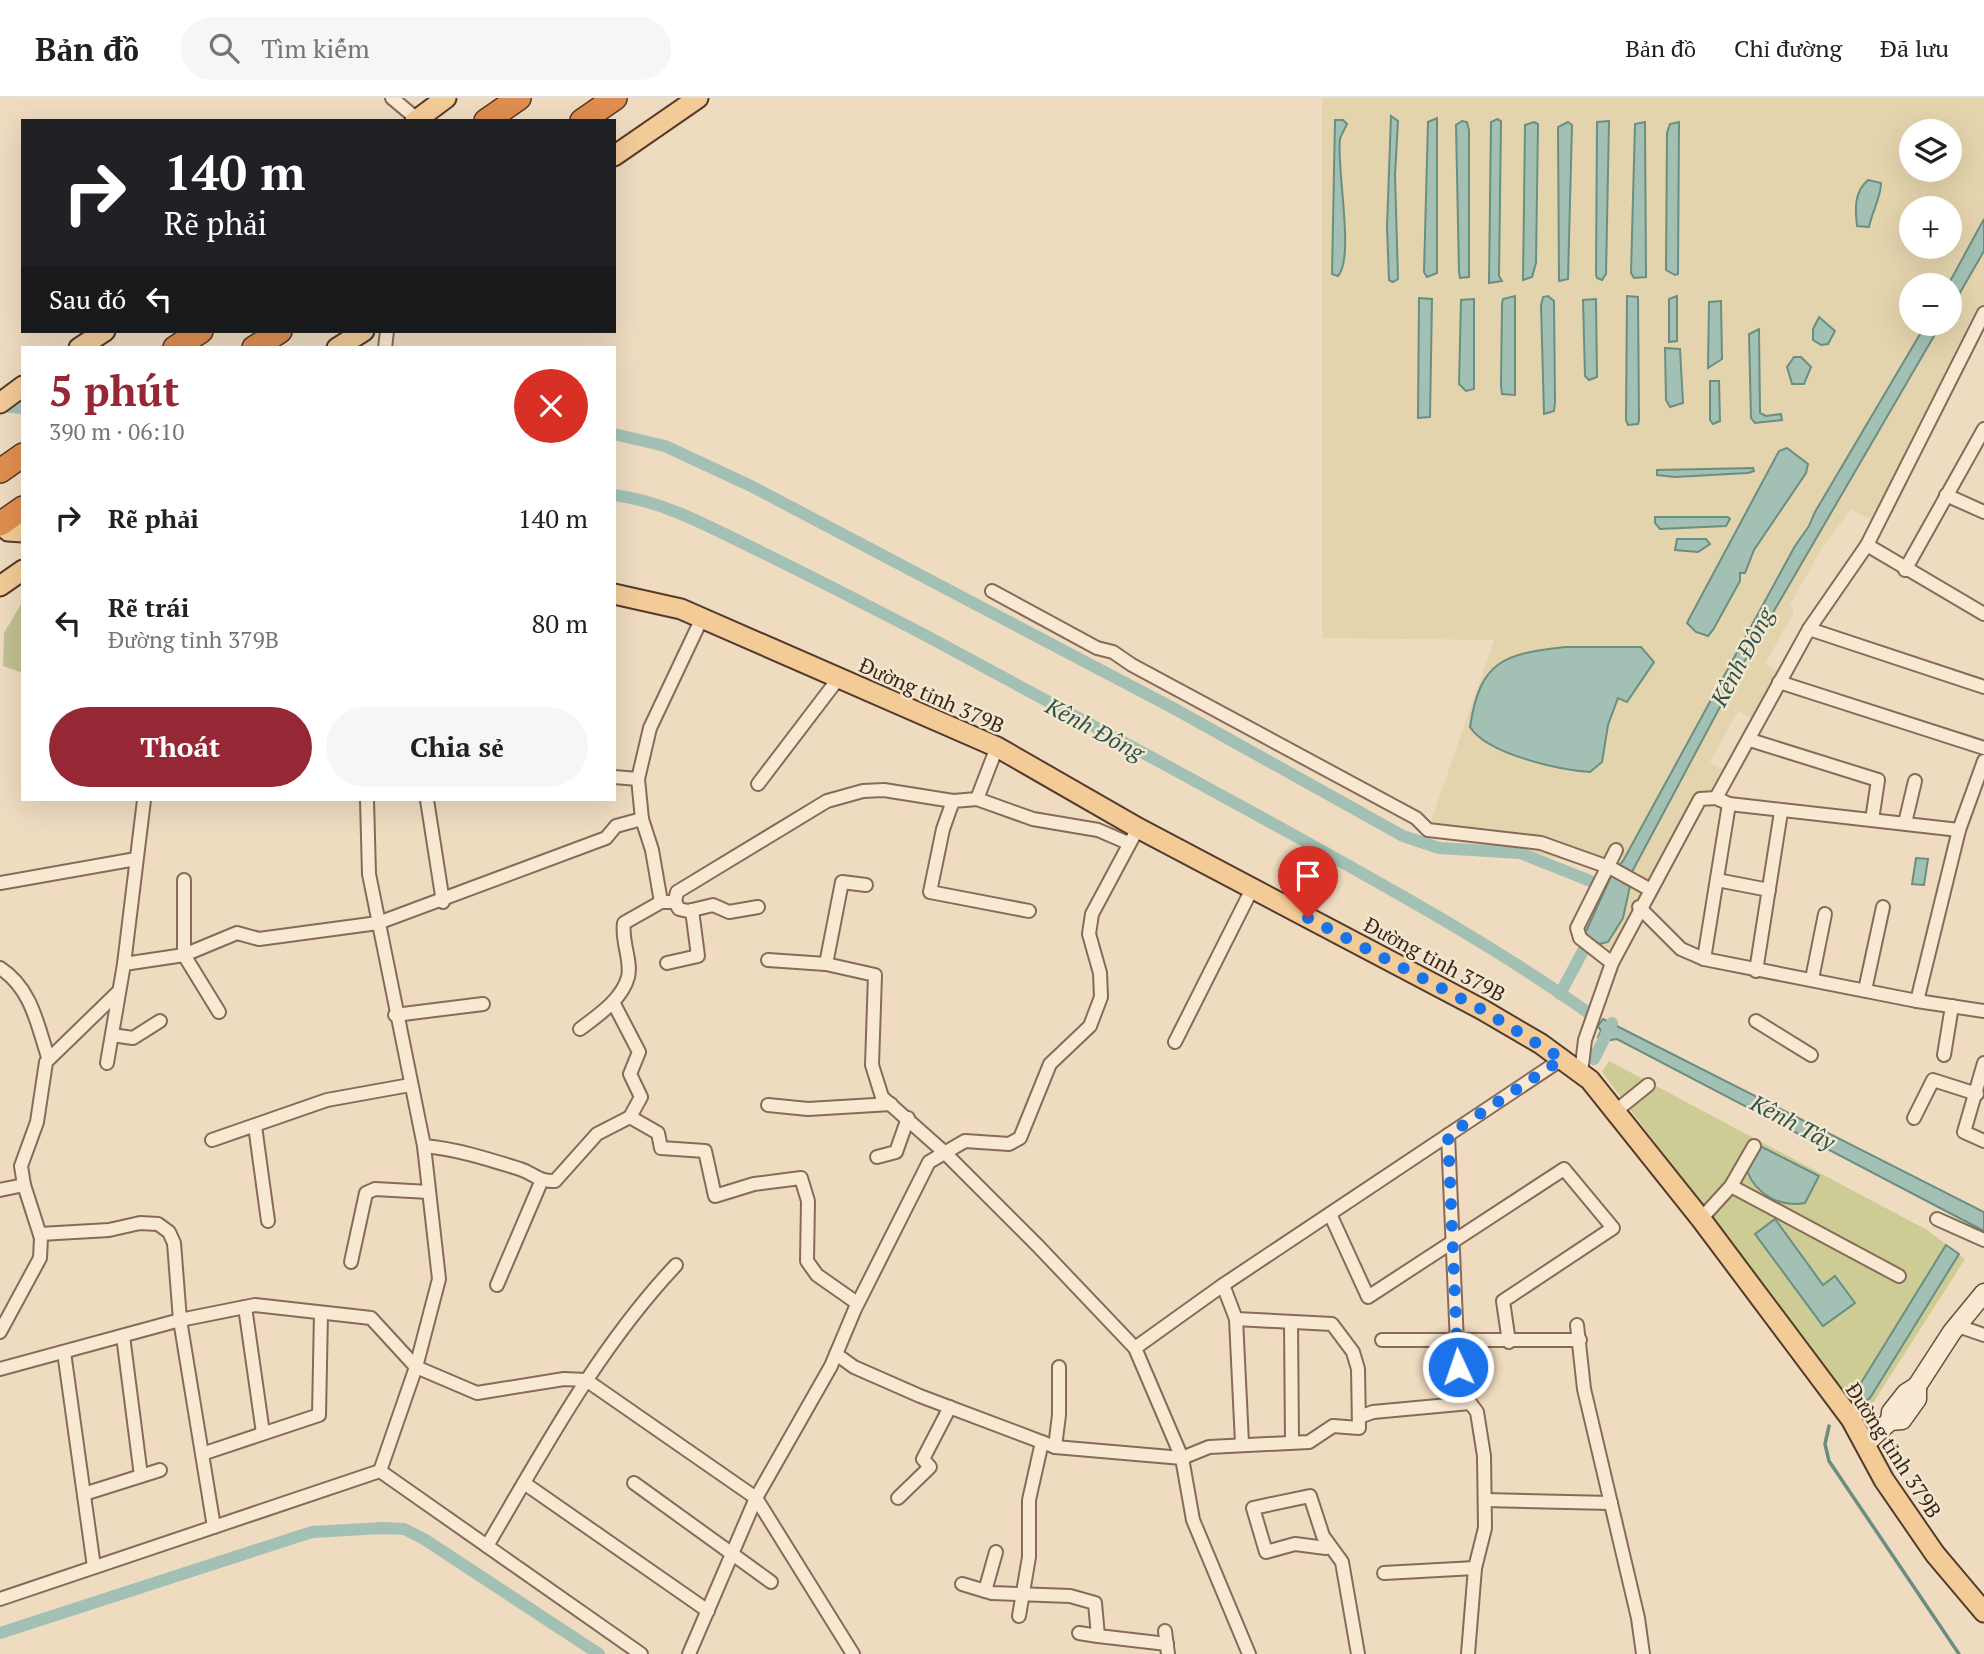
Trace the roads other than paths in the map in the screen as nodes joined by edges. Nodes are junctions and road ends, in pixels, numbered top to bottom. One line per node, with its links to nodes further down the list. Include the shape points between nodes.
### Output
1 (392, 98): 7 (street)
2 (446, 98): 8 (main road)
3 (519, 98): 9 (highway)
4 (537, 98): 10 (highway)
5 (615, 98): 11 (highway)
6 (698, 98): 12 (main road)
7 (415, 119)
8 (417, 119)
9 (489, 119)
10 (508, 119)
11 (585, 119)
12 (616, 155)
13 (1984, 313): 29 (street)
14 (102, 333): 18 (main road)
15 (198, 333): 19 (highway)
16 (277, 333): 20 (highway)
17 (361, 333): 21 (main road)
18 (82, 346)
19 (178, 346)
20 (257, 346)
21 (340, 346)
22 (1982, 437): 25 (street)
23 (21, 456): 24 (highway)
24 (0, 471)
25 (1946, 495): 27 (street); 30 (street)
26 (21, 511): 28 (highway)
27 (1984, 512)
28 (10, 529)
29 (1867, 545): 30 (street); 37 (street)
30 (1905, 570): 35 (street)
31 (21, 571): 32 (main road)
32 (0, 586)
33 (992, 591): 64 (street, via 1097,648 1113,652 1416,818 1429,830 1541,843)
34 (616, 594): 36 (main road, Đường tỉnh 379B)
35 (1984, 614)
36 (702, 618): 38 (main road, Đường tỉnh 379B); 46 (street, via 650,729)
37 (1809, 629): 39 (street); 40 (street)
38 (838, 679): 42 (main road, Đường tỉnh 379B); 48 (street)
39 (1779, 682): 41 (street); 43 (street)
40 (1984, 687)
41 (1750, 740): 49 (street); 58 (street, via 1878,780)
42 (997, 747): 50 (street); 61 (main road, Đường tỉnh 379B)
43 (1984, 748)
44 (1984, 761): 60 (street)
45 (616, 777): 46 (street)
46 (638, 779): 57 (street)
47 (1915, 781): 59 (street)
48 (758, 784)
49 (1716, 798): 55 (street); 70 (street, via 1700,799)
50 (977, 799): 54 (street); 61 (street, via 1033,819)
51 (144, 801): 63 (street)
52 (367, 801): 80 (street, via 369,874)
53 (427, 801): 72 (street)
54 (953, 801): 73 (street, via 872,790 827,801 677,892); 78 (street, via 930,892)
55 (1729, 804): 56 (street); 66 (street)
56 (1781, 812): 58 (street); 71 (street)
57 (642, 820): 72 (street, via 616,826 606,838); 73 (street)
58 (1872, 820): 59 (street)
59 (1905, 823): 60 (street)
60 (1959, 830): 93 (street)
61 (1133, 835): 69 (main road, Đường tỉnh 379B); 127 (street, via 1092,914 1089,934 1100,973 1101,998 1090,1026 1050,1065 1020,1138 1009,1144 965,1141)
62 (1616, 850): 64 (street)
63 (135, 859): 67 (street); 86 (street)
64 (1609, 867): 70 (street); 85 (street, via 1577,928 1580,938)
65 (184, 880): 81 (street)
66 (1717, 880): 71 (street); 82 (street)
67 (0, 883)
68 (866, 885): 87 (street, via 842,882)
69 (1254, 887): 104 (street); 108 (main road, Đường tỉnh 379B, via 1483,1010)
70 (1649, 888): 75 (street)
71 (1769, 890): 89 (street)
72 (443, 902): 80 (street)
73 (668, 902): 77 (street); 94 (street, via 624,923 628,977)
74 (758, 907): 77 (street, via 729,912 713,905)
75 (1639, 907): 82 (street, via 1681,949); 85 (street)
76 (1883, 907): 91 (street)
77 (692, 910): 84 (street, via 698,956)
78 (1029, 911)
79 (1825, 914): 90 (street)
80 (378, 923): 81 (street, via 259,939 237,933); 99 (street)
81 (184, 956): 86 (street); 98 (street)
82 (1704, 959): 89 (street)
83 (768, 960): 87 (street)
84 (667, 962)
85 (1612, 963): 111 (street, via 1585,1040)
86 (124, 964): 92 (street)
87 (826, 964): 115 (street, via 875,975 872,1065 882,1097)
88 (0, 968): 107 (street, via 25,992)
89 (1756, 971): 90 (street)
90 (1812, 979): 91 (street)
91 (1865, 990): 93 (street)
92 (117, 993): 103 (street); 107 (street)
93 (1917, 1001): 96 (street)
94 (613, 1002): 102 (street); 118 (street, via 639,1052 630,1074 640,1097)
95 (483, 1004): 99 (street)
96 (1952, 1006): 97 (street); 106 (street)
97 (1984, 1011)
98 (219, 1012)
99 (395, 1015): 112 (street)
100 (160, 1021): 103 (street, via 133,1038)
101 (1756, 1021): 105 (street)
102 (580, 1030)
103 (112, 1035): 109 (street)
104 (1175, 1042)
105 (1811, 1055)
106 (1944, 1055)
107 (48, 1057): 130 (street, via 37,1122 22,1159)
108 (1562, 1059): 111 (main road, Đường tỉnh 379B); 122 (street)
109 (107, 1063)
110 (1984, 1063): 114 (street)
111 (1581, 1073): 117 (main road, Đường tỉnh 379B)
112 (410, 1084): 121 (street, via 327,1100); 125 (street)
113 (1647, 1085): 117 (street)
114 (1977, 1094): 120 (street, via 1933,1080); 124 (street, via 1964,1132)
115 (891, 1104): 116 (street, via 808,1109); 119 (street)
116 (768, 1105)
117 (1616, 1110): 135 (main road, Đường tỉnh 379B)
118 (630, 1116): 129 (street, via 597,1134 555,1181); 147 (street, via 658,1133 661,1147 705,1151 715,1196 754,1184 801,1178 808,1201 807,1261 817,1275)
119 (908, 1118): 127 (street); 128 (street, via 896,1152)
120 (1914, 1118)
121 (255, 1126): 123 (street); 137 (street)
122 (1448, 1135): 134 (street); 140 (street)
123 (212, 1140)
124 (1984, 1141)
125 (424, 1146): 129 (street, via 453,1149 524,1171); 133 (street)
126 (1754, 1146): 131 (street)
127 (944, 1152): 147 (street, via 929,1161); 162 (street)
128 (877, 1157)
129 (541, 1182): 144 (street)
130 (24, 1185): 132 (street); 138 (street)
131 (1731, 1186): 135 (street); 143 (street)
132 (0, 1190)
133 (429, 1192): 141 (street, via 375,1189 366,1193); 165 (street, via 439,1279)
134 (1331, 1214): 140 (street, via 1368,1297); 145 (street)
135 (1701, 1219): 176 (main road, Đường tỉnh 379B)
136 (1937, 1219): 139 (street)
137 (268, 1221)
138 (40, 1234): 151 (street, via 158,1224 174,1243); 155 (street, via 40,1258)
139 (1984, 1240)
140 (1452, 1241): 160 (street); 161 (street, via 1564,1169 1613,1228 1503,1301)
141 (351, 1262)
142 (676, 1265): 168 (street, via 645,1297)
143 (1899, 1276)
144 (497, 1284)
145 (1223, 1285): 150 (street); 162 (street)
146 (1984, 1293): 154 (main road)
147 (857, 1303): 164 (street)
148 (245, 1307): 149 (street); 151 (street); 172 (street)
149 (321, 1313): 165 (street, via 371,1318); 172 (street, via 319,1415)
150 (1236, 1319): 152 (street); 175 (street)
151 (180, 1321): 157 (street); 178 (street)
152 (1291, 1322): 171 (street, via 1332,1324 1353,1352); 174 (street)
153 (1577, 1325): 159 (street)
154 (1958, 1326): 156 (street); 176 (main road, via 1917,1385 1917,1399 1902,1420 1890,1421)
155 (0, 1332)
156 (1984, 1335)
157 (123, 1336): 163 (street); 182 (street)
158 (1382, 1340): 160 (street)
159 (1580, 1340): 161 (street); 189 (street, via 1584,1389)
160 (1456, 1342): 161 (street); 169 (street, via 1461,1391)
161 (1509, 1342)
162 (1135, 1348): 179 (street)
163 (64, 1352): 167 (street); 185 (street)
164 (836, 1354): 170 (street, via 854,1367); 186 (street)
165 (416, 1367): 168 (street, via 477,1393); 181 (street)
166 (1059, 1367): 177 (street)
167 (0, 1369)
168 (586, 1380): 183 (street); 186 (street)
169 (1470, 1403): 171 (street); 188 (street, via 1477,1412 1484,1456)
170 (950, 1407): 173 (street); 187 (street, via 923,1459 930,1467)
171 (1359, 1417): 174 (street, via 1359,1428 1333,1426 1309,1442)
172 (263, 1433): 178 (street)
173 (1042, 1442): 177 (street); 201 (street, via 1029,1500 1029,1557)
174 (1292, 1442): 175 (street)
175 (1242, 1443): 179 (street, via 1209,1447)
176 (1866, 1443): 204 (main road, Đường tỉnh 379B, via 1884,1480 1928,1544)
177 (1055, 1447): 179 (street)
178 (202, 1454): 190 (street)
179 (1182, 1458): 213 (street, via 1193,1520)
180 (160, 1470): 182 (street)
181 (380, 1471): 190 (street); 191 (street)
182 (141, 1476): 185 (street)
183 (524, 1483): 191 (street); 203 (street)
184 (634, 1483): 194 (street)
185 (84, 1494): 195 (street)
186 (756, 1498): 194 (street); 212 (street)
187 (898, 1498)
188 (1485, 1500): 189 (street); 196 (street, via 1485,1528)
189 (1611, 1503): 216 (street, via 1639,1618)
190 (214, 1527): 195 (street)
191 (486, 1546): 210 (street)
192 (1326, 1548): 214 (street, via 1296,1544 1266,1552 1253,1508 1310,1496 1324,1536 1342,1562)
193 (996, 1552): 200 (street)
194 (732, 1554): 198 (street); 203 (street)
195 (94, 1567): 202 (street)
196 (1475, 1568): 197 (street); 215 (street)
197 (1384, 1573)
198 (771, 1582)
199 (962, 1584): 200 (street)
200 (985, 1591): 201 (street)
201 (1023, 1596): 205 (street); 208 (street, via 1070,1596 1095,1603)
202 (0, 1599)
203 (708, 1611): 211 (street)
204 (1984, 1612)
205 (1019, 1616)
206 (1166, 1631): 209 (street)
207 (1079, 1633): 208 (street)
208 (1098, 1636): 209 (street)
209 (1167, 1649)
210 (641, 1654)
211 (689, 1654)
212 (853, 1654)
213 (1249, 1654)
214 (1358, 1654)
215 (1468, 1654)
216 (1643, 1654)

